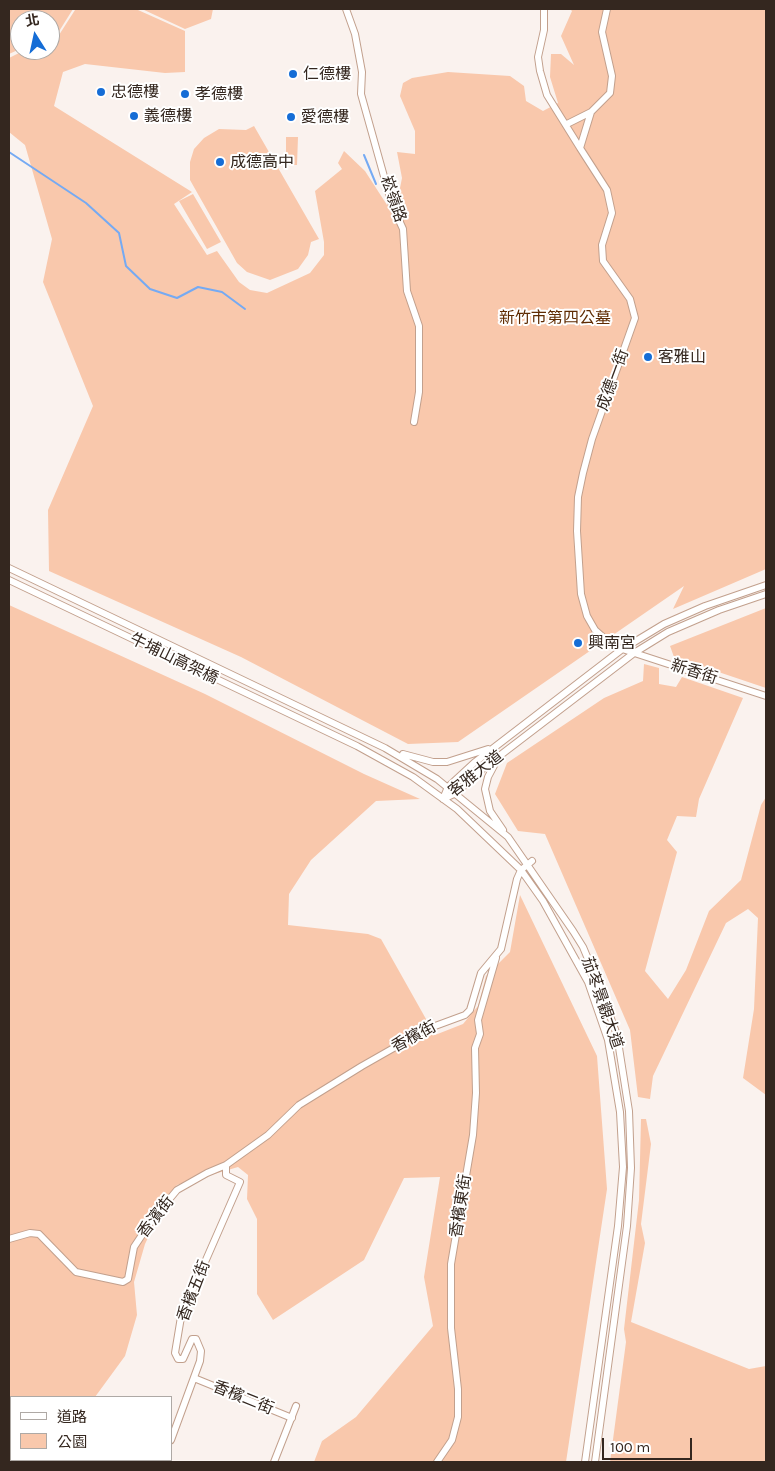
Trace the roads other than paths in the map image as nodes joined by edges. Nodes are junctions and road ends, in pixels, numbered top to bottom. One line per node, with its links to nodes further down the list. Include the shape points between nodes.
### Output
1 (346, 9): 7 (street, 崧嶺路, via 355,34 362,72 361,94 392,205 403,229 407,291 419,326 419,392)
2 (544, 9): 5 (street, 成德一街, via 544,30 538,57 540,71 547,95)
3 (607, 9): 4 (street, via 602,32 612,76 610,93)
4 (592, 112): 5 (street); 6 (street)
5 (567, 124): 6 (street, 成德一街)
6 (580, 148): 12 (street, 成德一街, via 606,190 612,213 602,245 603,261 626,293 636,318 586,456 578,497 579,566 587,616 603,640)
7 (414, 422)
8 (9, 568): 15 (street, 牛埔山高架橋)
9 (9, 580): 16 (street, 牛埔山高架橋)
10 (766, 585): 12 (street, 客雅大道, via 688,613)
11 (766, 594): 13 (street, 客雅大道, via 668,632)
12 (621, 650): 13 (street, 新香街); 17 (street, 客雅大道)
13 (634, 653): 14 (street, 新香街); 19 (street, 客雅大道)
14 (766, 696)
15 (275, 697): 18 (street, 茄苳景觀大道)
16 (272, 706): 22 (street, 茄苳景觀大道, via 357,746 413,777)
17 (494, 747): 18 (street, via 447,762 415,758); 20 (street, 客雅大道)
18 (385, 748): 20 (street, 茄苳景觀大道)
19 (499, 756): 21 (street, 客雅大道); 23 (street, via 488,777 486,795 490,811)
20 (448, 787): 21 (street, 茄苳景觀大道); 22 (street, 客雅大道)
21 (456, 793): 22 (street, 客雅大道); 23 (street, 茄苳景觀大道)
22 (444, 799): 25 (street, 茄苳景觀大道)
23 (508, 837): 24 (street, 茄苳景觀大道)
24 (530, 863): 25 (street); 36 (street, 茄苳景觀大道, via 583,947 596,978 617,1035 629,1111 631,1168 627,1226)
25 (521, 870): 26 (street, 香檳街); 35 (street, 茄苳景觀大道, via 543,901 588,982 608,1040 620,1112 622,1167 618,1226)
26 (501, 950): 27 (street, 香檳街, via 481,973 470,1010 465,1015 427,1029 299,1105 268,1135); 34 (street, 香檳東街, via 490,974 478,1020 480,1034 475,1048 476,1093 472,1135 450,1264 458,1417 452,1440)
27 (226, 1165): 28 (street, 香濱街, via 177,1190 134,1247 131,1273 123,1282 76,1272 39,1234); 29 (street, 香檳五街, via 226,1175 240,1182 180,1316 175,1353 178,1359 183,1358 192,1339 196,1339 201,1351)
28 (9, 1239)
29 (194, 1378): 31 (street, 香檳二街); 32 (street)
30 (296, 1406): 31 (street)
31 (292, 1418): 33 (street)
32 (172, 1437)
33 (274, 1462)
34 (437, 1462)
35 (585, 1462)
36 (595, 1462)

